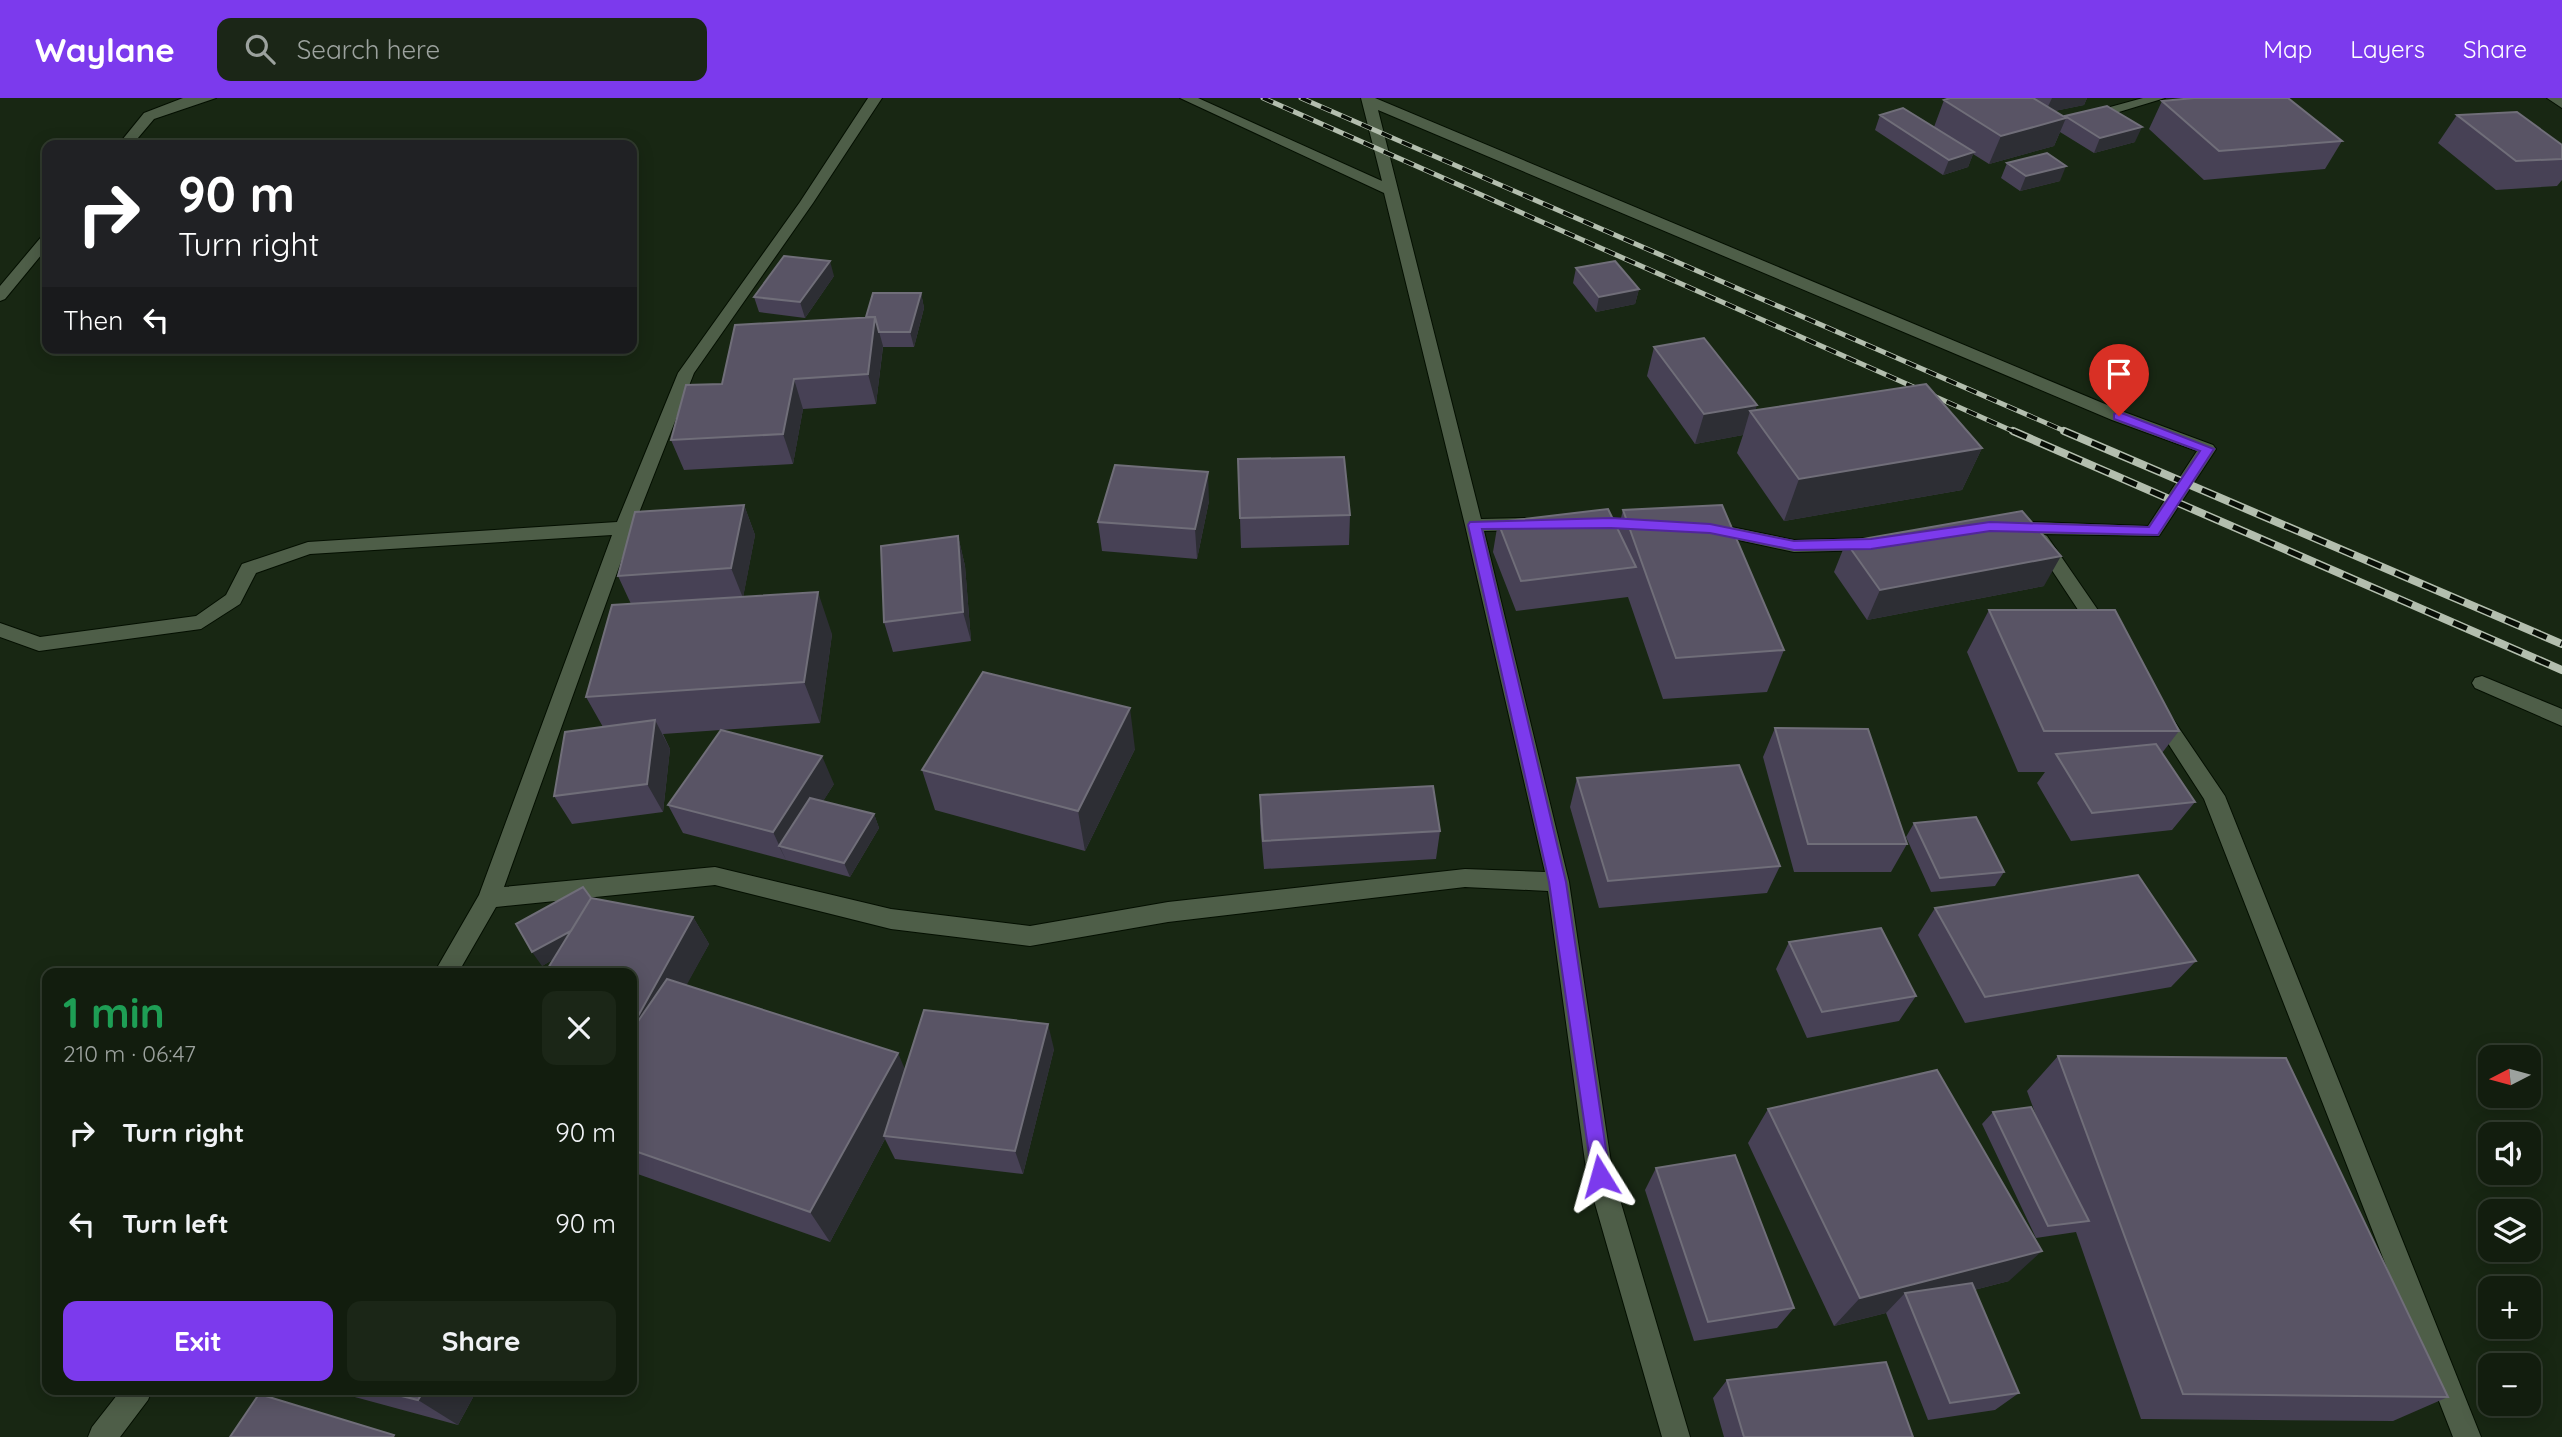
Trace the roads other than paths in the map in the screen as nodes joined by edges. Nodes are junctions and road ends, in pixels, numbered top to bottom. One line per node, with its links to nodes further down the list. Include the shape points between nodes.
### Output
1 (209, 98): 9 (street, via 190,100 149,116)
2 (875, 98): 16 (street, via 686,373)
3 (1187, 98): 10 (street)
4 (2158, 98): 8 (street)
5 (2554, 98): 7 (street)
6 (1369, 100): 10 (street); 19 (street, via 2207,449 2153,531 2022,528)
7 (2562, 104)
8 (2069, 124)
9 (129, 140)
10 (1390, 190): 14 (street)
11 (42, 245): 12 (street)
12 (0, 296)
13 (1543, 524): 14 (street)
14 (1474, 525): 23 (street)
15 (1685, 527): 17 (street, via 1794,546)
16 (624, 528): 18 (street, via 308,548 248,569 233,599 201,622 39,644); 24 (street)
17 (1897, 540)
18 (0, 630)
19 (2116, 651)
20 (2482, 683): 22 (street)
21 (2146, 696): 29 (street, via 2214,796)
22 (2562, 718)
23 (1558, 882): 24 (street, via 1465,878 1168,912 1030,936 891,919 715,876); 28 (street, via 1600,1176)
24 (489, 898): 25 (street)
25 (449, 968)
26 (134, 1395): 27 (street)
27 (103, 1437)
28 (1676, 1437)
29 (2467, 1437)

